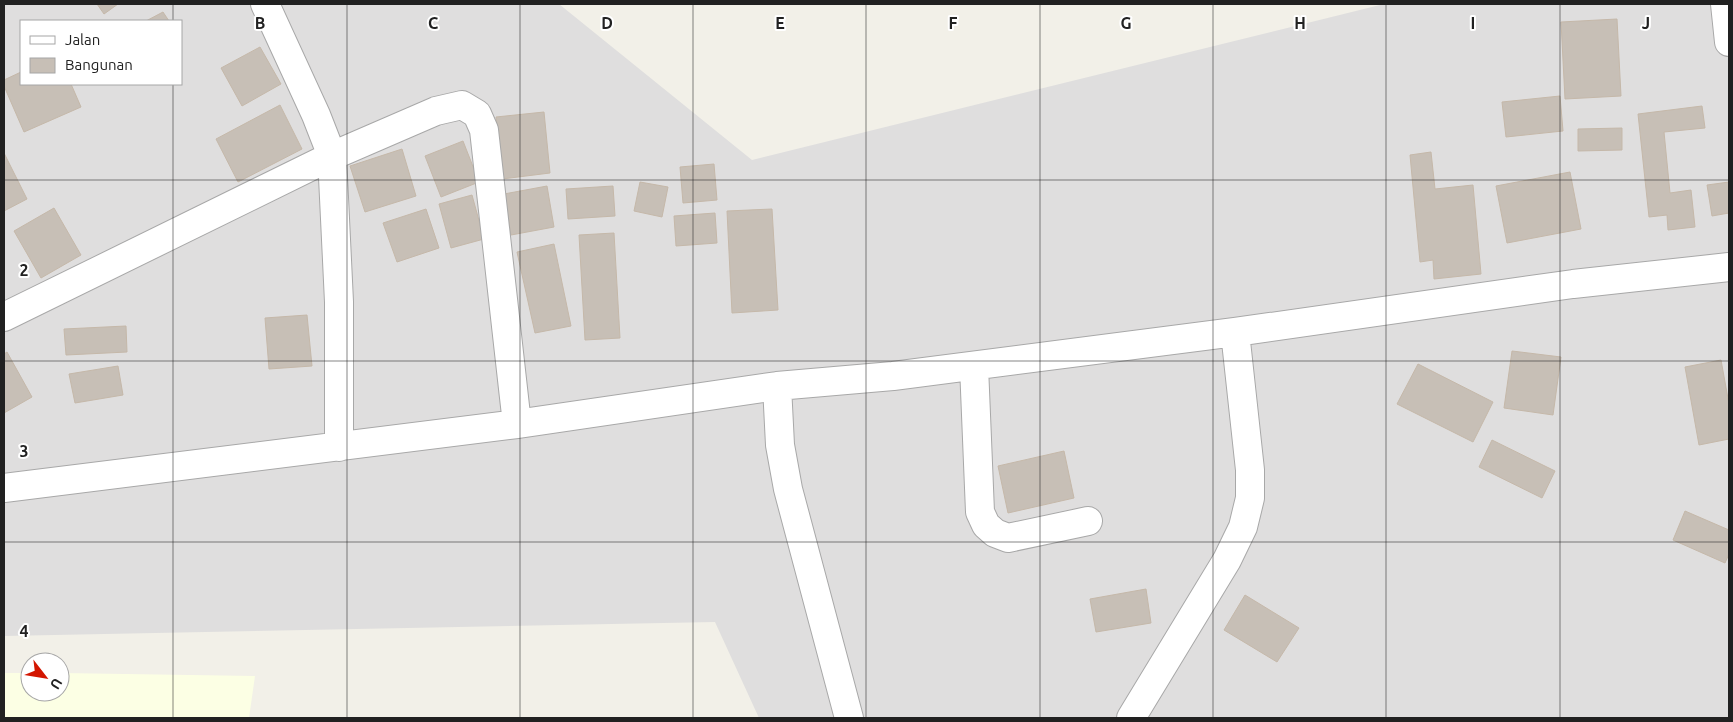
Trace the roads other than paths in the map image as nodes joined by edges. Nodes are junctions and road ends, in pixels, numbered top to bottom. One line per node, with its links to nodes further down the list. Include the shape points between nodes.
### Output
1 (265, 4): 4 (street)
2 (1725, 4): 3 (street)
3 (1729, 42)
4 (332, 156): 6 (street); 10 (street, via 436,111 462,106 477,114 484,130 488,159); 11 (street, via 339,302)
5 (1729, 267): 7 (street, via 1573,284)
6 (4, 317)
7 (1235, 332): 8 (street); 15 (street, via 1250,470 1250,498 1243,527 1227,560)
8 (974, 366): 9 (street); 13 (street, via 980,512 986,525 1008,538)
9 (778, 386): 10 (street); 14 (street, via 780,445 788,489)
10 (517, 424): 11 (street)
11 (339, 447): 12 (street)
12 (4, 488)
13 (1088, 521)
14 (849, 718)
15 (1131, 718)

